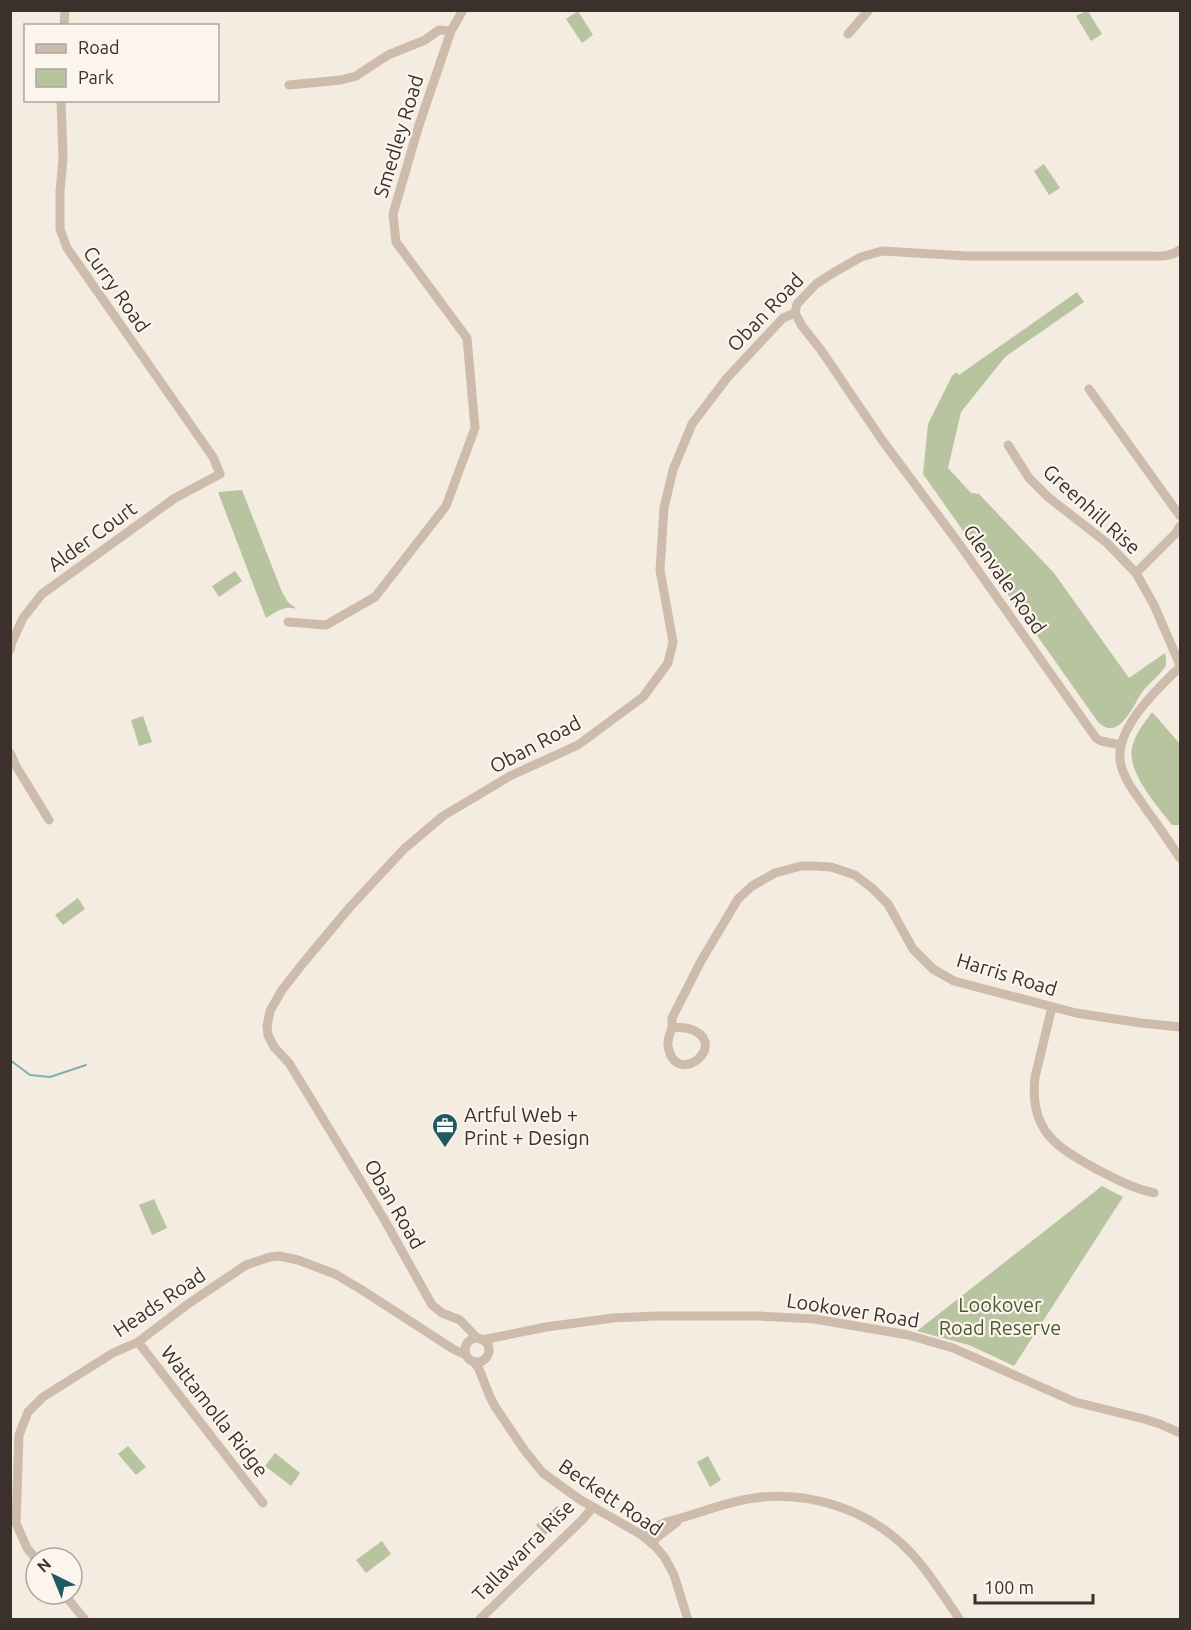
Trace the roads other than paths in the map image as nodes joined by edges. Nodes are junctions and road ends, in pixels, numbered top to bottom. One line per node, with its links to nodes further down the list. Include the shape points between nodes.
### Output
1 (463, 10): 3 (street, Smedley Road)
2 (869, 10): 4 (street)
3 (451, 32): 5 (street, via 439,30 356,76); 15 (street, Smedley Road, via 393,214 396,242 467,338 475,428 446,506 375,597 326,625)
4 (848, 34)
5 (289, 85)
6 (61, 102): 11 (street, Curry Road, via 60,229 67,248 213,458)
7 (1180, 249): 8 (street, Oban Road, via 1167,256 967,256 882,250 861,257 816,284 797,304)
8 (795, 313): 18 (street, Glenvale Road, via 1096,738); 27 (street, Oban Road, via 783,318 727,378 692,424 673,470 664,508 660,570 673,642 668,663 643,697 578,745 510,776 443,816 404,849 351,908 304,962 270,1011 267,1026 274,1047 288,1063 378,1209 432,1305 460,1320)
9 (1089, 389): 12 (street)
10 (1008, 445): 14 (street, Greenhill Rise, via 1029,478 1048,497 1107,543)
11 (220, 474): 16 (street, Alder Court, via 175,498 42,594 23,618)
12 (1180, 516)
13 (1180, 526): 14 (street)
14 (1136, 573): 17 (street, Greenhill Rise)
15 (288, 622)
16 (10, 650)
17 (1180, 666): 18 (street, via 1144,705)
18 (1121, 745): 21 (street, via 1120,764 1126,780)
19 (10, 753): 20 (street)
20 (49, 820)
21 (1180, 858)
22 (1052, 1007): 23 (street, Harris Road); 24 (street, Harris Road, via 954,981 933,969 913,949 888,904 855,875 831,867 801,866 775,873 738,899 675,1009); 25 (street, via 1033,1088 1045,1132 1076,1157 1135,1189)
23 (1180, 1027)
24 (672, 1029): 24 (street, Harris Road, via 680,1027 700,1034 705,1047 700,1059 682,1064 673,1058 667,1043)
25 (1154, 1193)
26 (138, 1342): 28 (street, Heads Road, via 246,1265 279,1256 342,1278); 31 (street, Heads Road, via 113,1353 43,1397); 33 (street, Wattamolla Ridge)
27 (477, 1342): 28 (street); 29 (street, via 465,1347); 30 (street, via 488,1355); 32 (street, Lookover Road, via 613,1318 815,1319 943,1344 1075,1402 1144,1419)
28 (453, 1349): 29 (street, Heads Road)
29 (466, 1355): 30 (street, Heads Road)
30 (478, 1361): 34 (street, Beckett Road, via 490,1397 533,1462)
31 (15, 1433): 36 (street, Heads Road, via 16,1523)
32 (1180, 1433)
33 (263, 1503)
34 (592, 1507): 35 (street, Beckett Road); 39 (street, Tallawarra Rise)
35 (648, 1539): 40 (street, Beckett Road, via 674,1575); 41 (street, via 660,1524 740,1500 800,1497 837,1506 865,1518 897,1540 923,1567)
36 (26, 1546)
37 (74, 1606): 38 (street)
38 (85, 1620)
39 (479, 1620)
40 (688, 1620)
41 (960, 1620)

